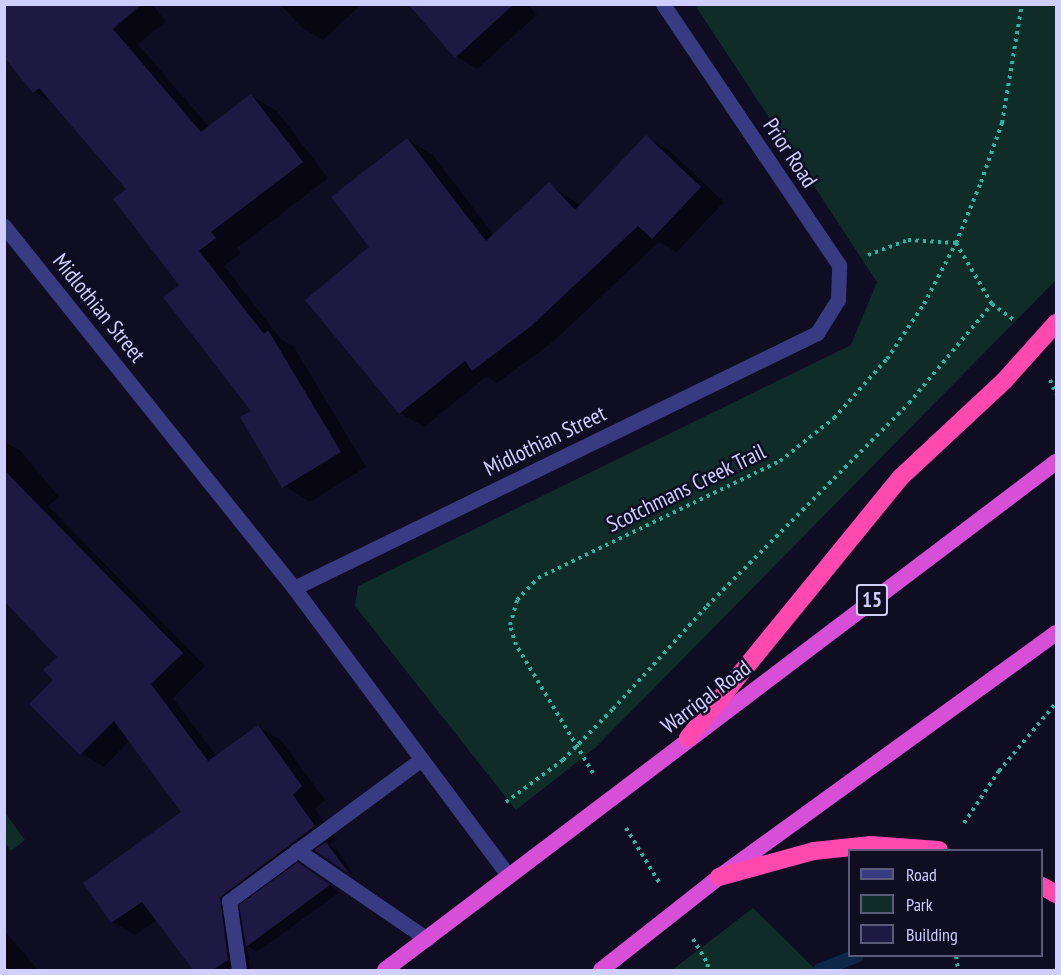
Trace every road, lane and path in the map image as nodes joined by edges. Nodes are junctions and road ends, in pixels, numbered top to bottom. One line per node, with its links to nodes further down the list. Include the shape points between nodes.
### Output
1 (663, 4): 5 (street, Prior Road)
2 (1022, 4): 4 (path, Scotchmans Creek Trail, via 1002,123)
3 (4, 226): 10 (street, Midlothian Street)
4 (956, 243): 5 (path, via 908,240); 6 (path); 15 (path, Scotchmans Creek Trail, via 924,304 887,359 834,418 780,461 538,578 517,600 510,625 516,645)
5 (839, 265): 10 (street, Midlothian Street, via 838,300 817,333)
6 (992, 304): 8 (path); 16 (path, via 909,404 707,606 613,709 562,760)
7 (1056, 323): 13 (highway, via 1004,381 902,477)
8 (1018, 324)
9 (1056, 462): 13 (highway, Warrigal Road / 15)
10 (294, 588): 14 (street, Midlothian Street)
11 (1056, 633): 22 (highway)
12 (1056, 703): 18 (path, via 999,771)
13 (688, 738): 21 (highway, Warrigal Road / 15)
14 (419, 761): 20 (street); 21 (street, Midlothian Street)
15 (596, 779)
16 (506, 802)
17 (621, 820): 23 (path)
18 (964, 823)
19 (925, 849): 22 (highway, via 871,845 814,851)
20 (297, 850): 25 (street); 26 (street, via 229,901)
21 (509, 876): 25 (highway, Warrigal Road / 15)
22 (719, 877): 28 (highway)
23 (664, 892)
24 (689, 933): 29 (path, via 708,964)
25 (427, 939): 27 (highway, Warrigal Road / 15)
26 (239, 970)
27 (385, 970)
28 (601, 970)
29 (707, 970)

